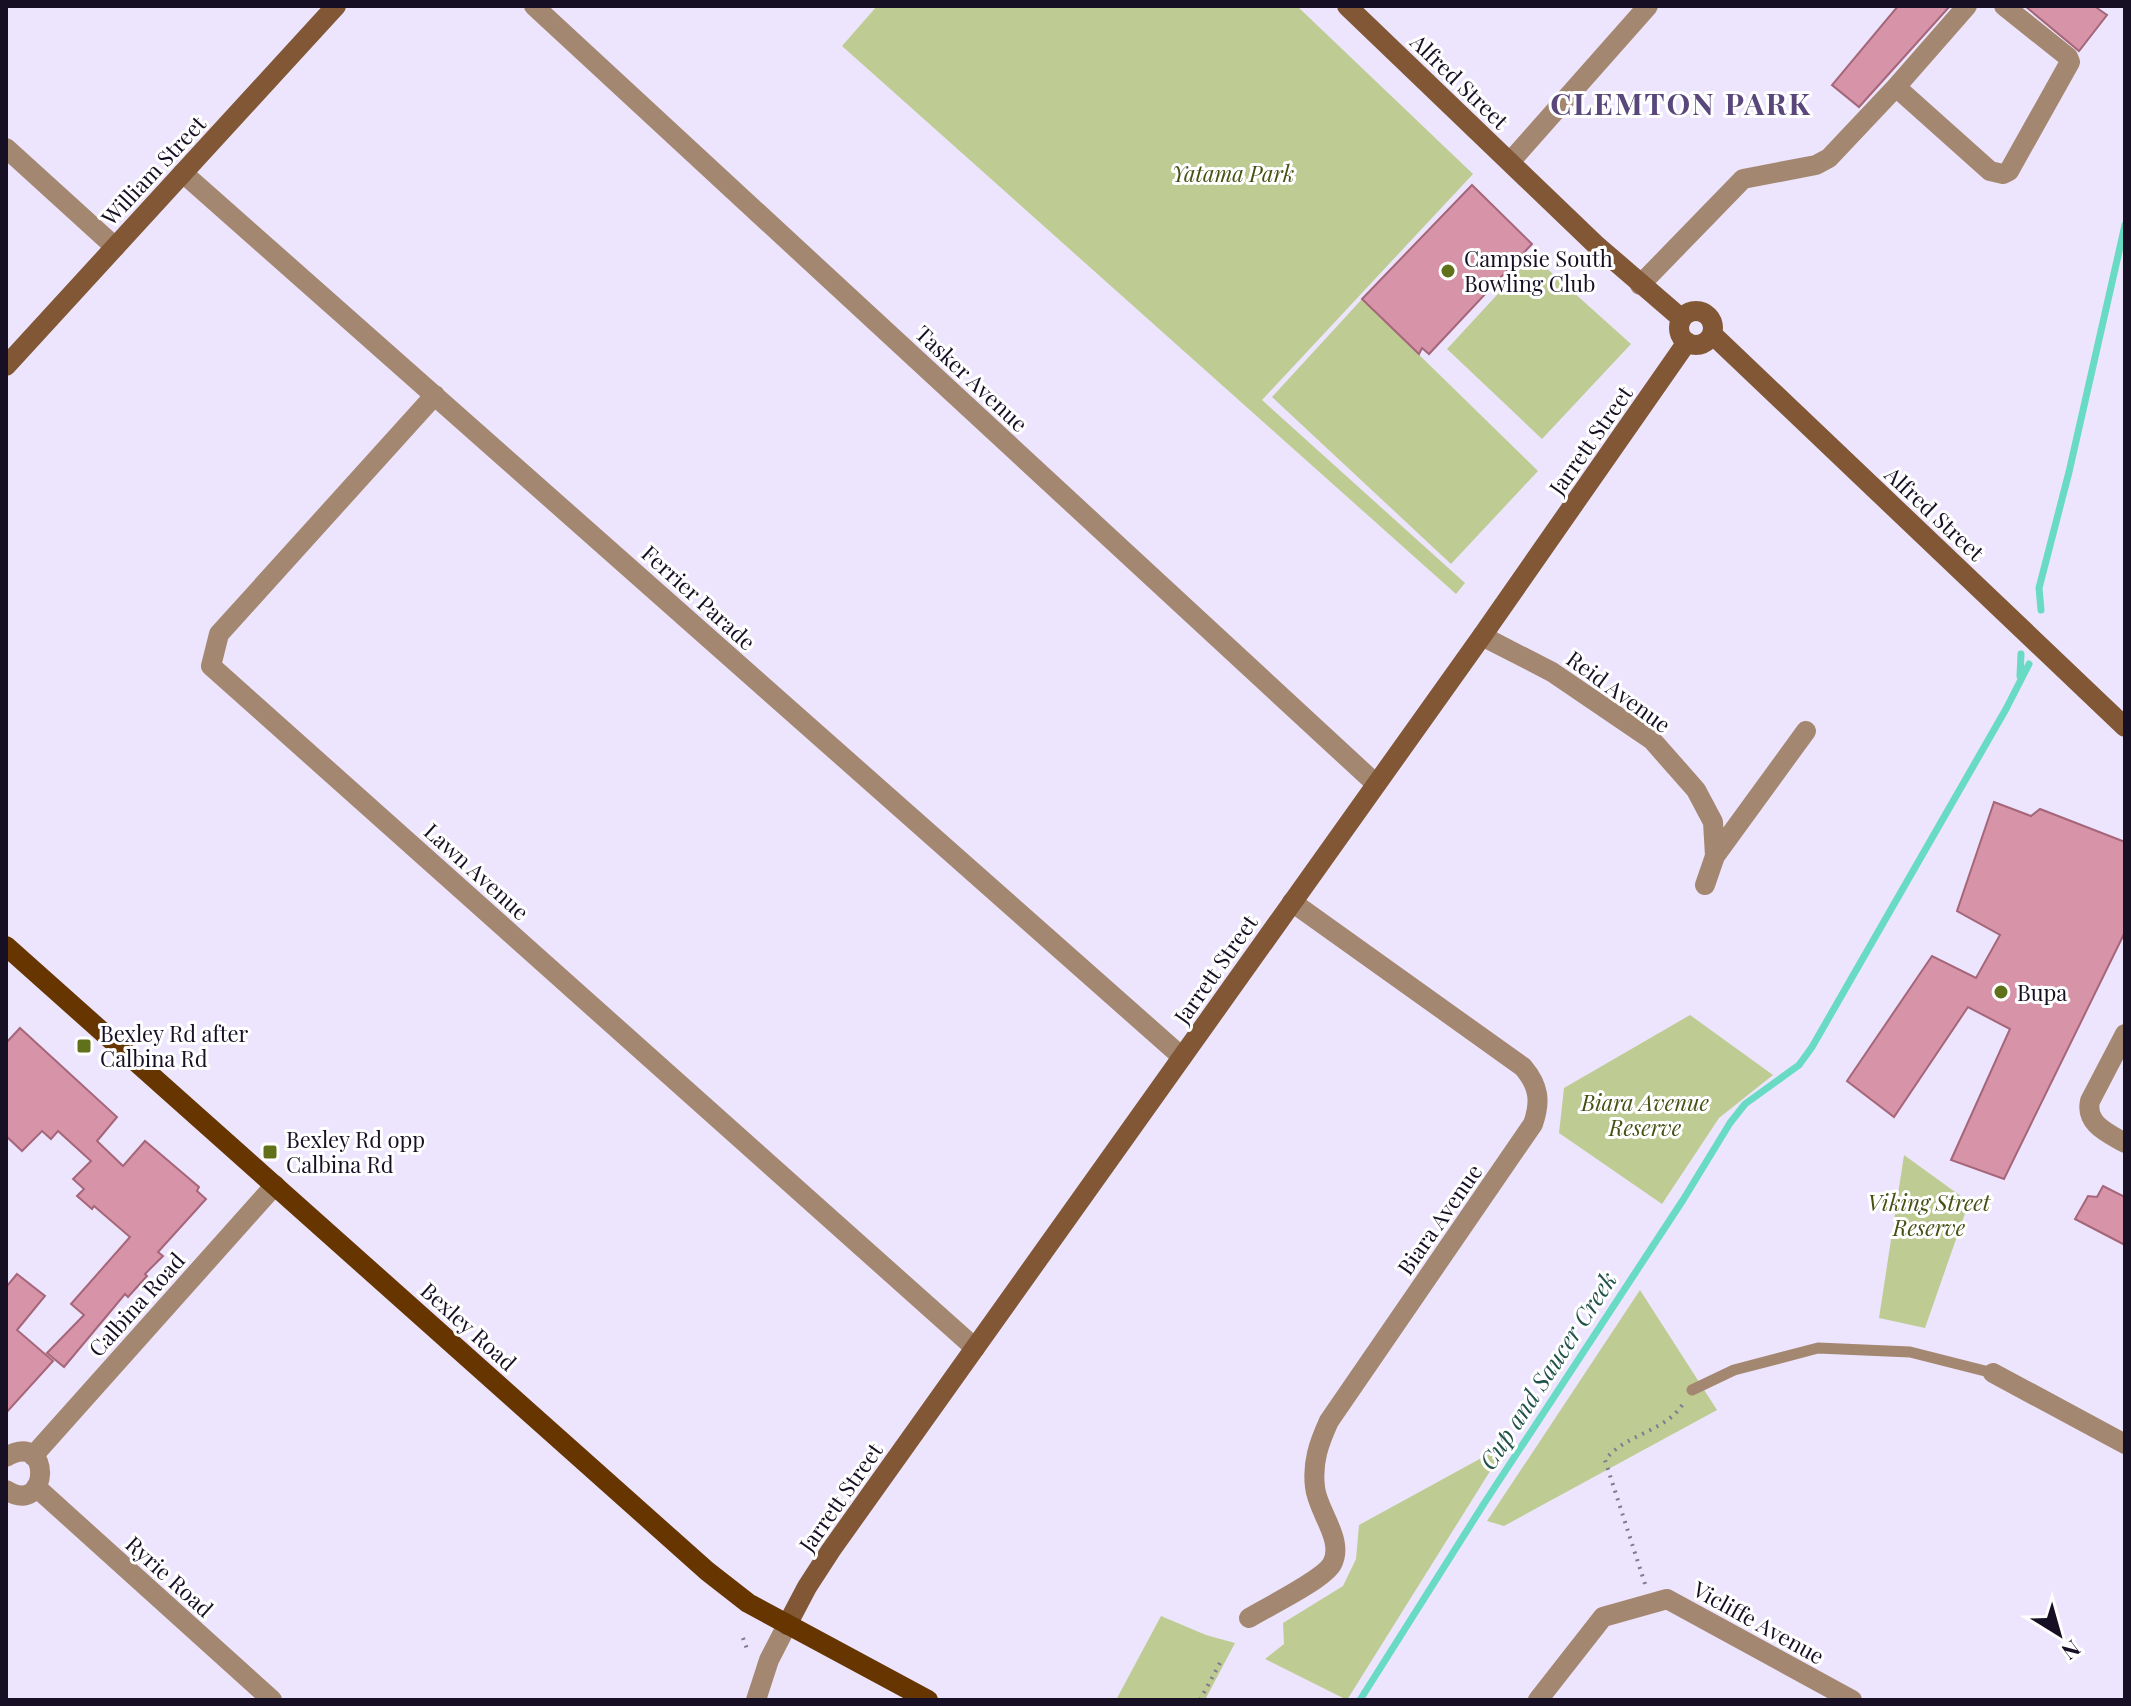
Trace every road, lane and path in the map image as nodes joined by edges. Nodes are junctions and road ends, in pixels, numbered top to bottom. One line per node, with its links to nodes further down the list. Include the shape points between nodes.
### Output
1 (336, 6): 10 (street, William Street)
2 (534, 6): 21 (street, Tasker Avenue)
3 (1347, 6): 9 (street, Alfred Street)
4 (1648, 6): 9 (street)
5 (1967, 6): 7 (street)
6 (2004, 6): 7 (street, via 2070,62 2009,171 1990,171)
7 (1896, 87): 12 (street, via 1829,158 1743,179)
8 (6, 148): 11 (street)
9 (1510, 162): 12 (street, Alfred Street)
10 (183, 173): 11 (street, William Street); 17 (street, Ferrier Parade)
11 (115, 247): 16 (street, William Street)
12 (1640, 285): 13 (street, Alfred Street)
13 (1682, 319): 14 (street, via 1692,312 1704,313 1712,322); 15 (street, via 1680,332)
14 (1712, 334): 15 (street, via 1701,344); 19 (street, Alfred Street)
15 (1687, 342): 18 (street, Jarrett Street)
16 (6, 366)
17 (435, 395): 27 (street, Ferrier Parade); 30 (street, Lawn Avenue, via 219,634 211,666)
18 (1482, 636): 21 (street, Jarrett Street); 22 (street, Reid Avenue, via 1552,672 1652,740 1696,790 1713,822)
19 (2125, 727)
20 (1806, 731): 22 (street, Reid Avenue)
21 (1376, 784): 24 (street, Jarrett Street)
22 (1715, 856): 23 (street, Reid Avenue)
23 (1705, 885)
24 (1292, 902): 27 (street, Jarrett Street); 39 (street, Biara Avenue, via 1523,1067 1539,1093 1539,1108 1329,1421 1315,1453 1315,1489 1336,1545 1333,1563)
25 (6, 946): 29 (main road, Bexley Road)
26 (2125, 1034): 28 (street, via 2088,1110 2094,1123)
27 (1182, 1057): 30 (street, Jarrett Street)
28 (2125, 1143)
29 (275, 1185): 34 (street, Calbina Road); 40 (main road, Bexley Road, via 707,1571)
30 (975, 1348): 40 (street, Jarrett Street, via 831,1550)
31 (1993, 1373): 32 (lane, via 1910,1352 1818,1348 1734,1370); 33 (street)
32 (1692, 1390): 38 (path, via 1677,1415 1614,1449 1605,1460)
33 (2125, 1444)
34 (33, 1456): 35 (street, via 16,1452); 36 (street, via 42,1471)
35 (6, 1457)
36 (36, 1487): 37 (street, via 23,1495); 44 (street, Ryrie Road)
37 (6, 1490)
38 (1651, 1604): 48 (street, Vicliffe Avenue, via 1603,1617); 49 (street, Vicliffe Avenue, via 1667,1599)
39 (1249, 1618)
40 (787, 1625): 45 (street); 46 (main road, Bexley Road)
41 (743, 1638): 42 (path)
42 (747, 1649)
43 (1220, 1663): 47 (path)
44 (272, 1700)
45 (756, 1700)
46 (928, 1700)
47 (1200, 1700)
48 (1538, 1700)
49 (1852, 1700)

